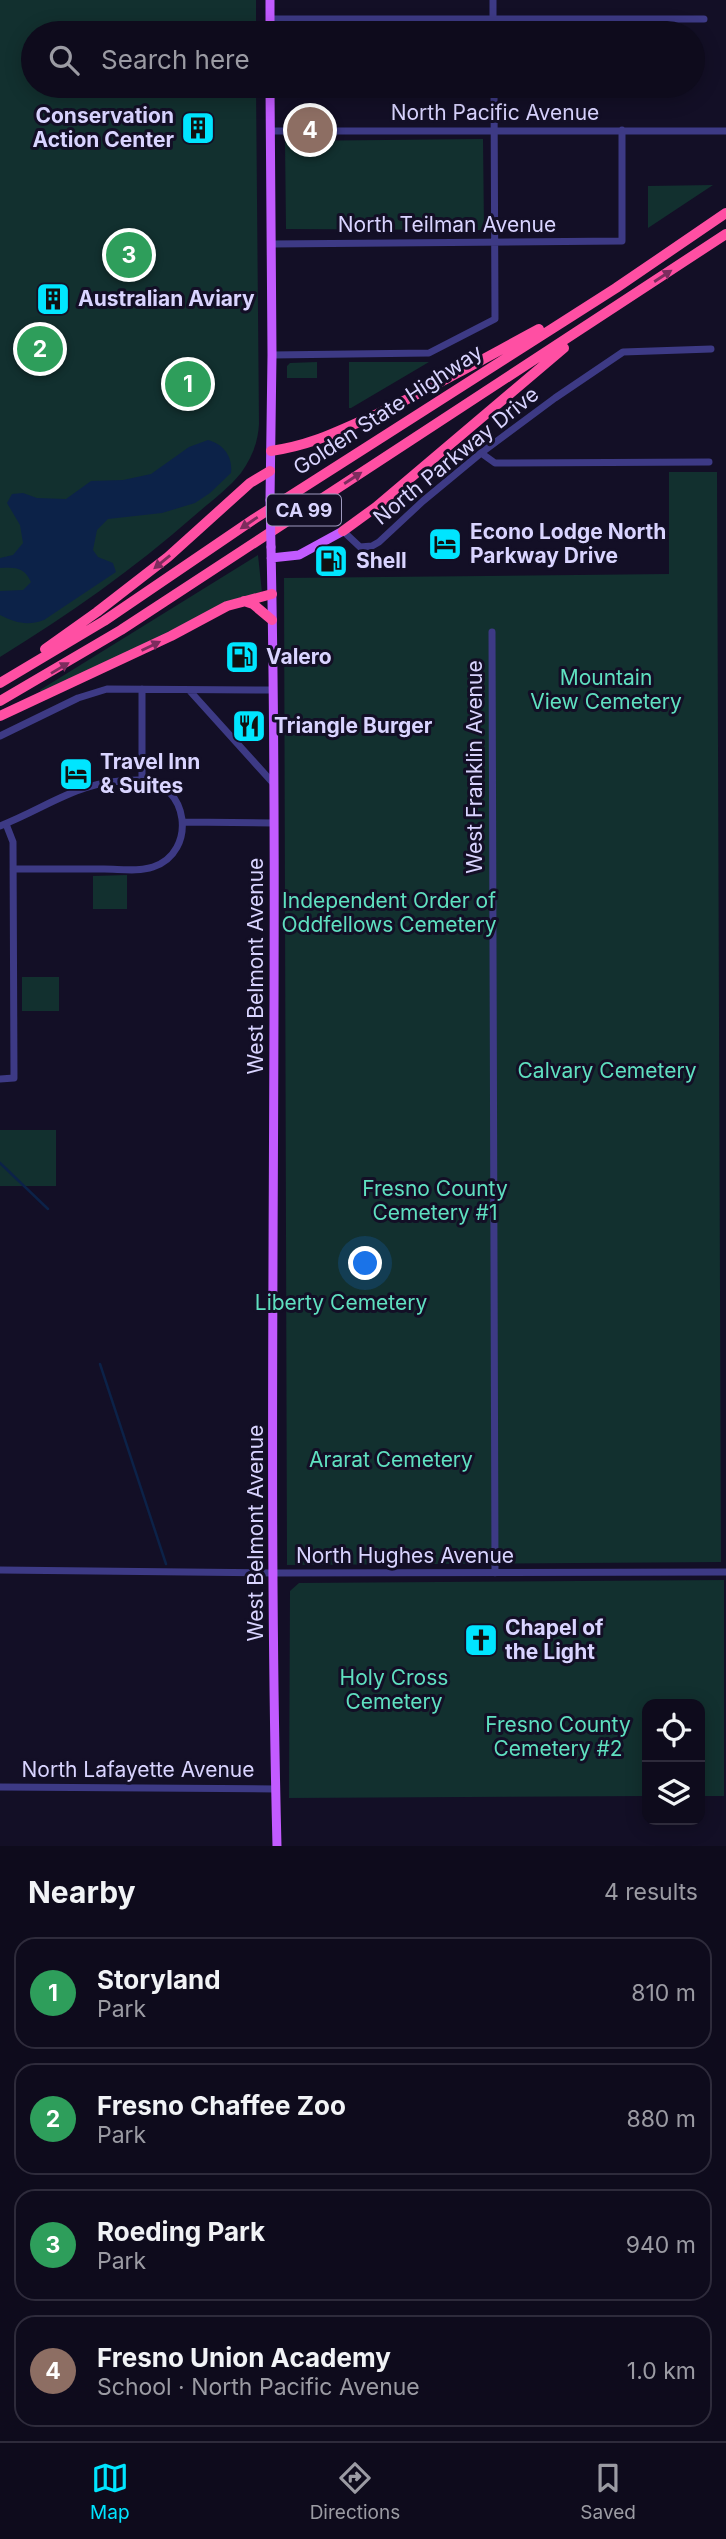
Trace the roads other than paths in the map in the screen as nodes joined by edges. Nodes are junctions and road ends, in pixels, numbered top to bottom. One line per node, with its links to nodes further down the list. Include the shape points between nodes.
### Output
1 (270, 0): 3 (main road)
2 (493, 0): 4 (street)
3 (270, 19): 4 (street)
4 (493, 19): 5 (street)
5 (704, 19)
6 (270, 98): 10 (main road, West Belmont Avenue)
7 (494, 98): 8 (street)
8 (494, 130): 10 (street, North Pacific Avenue); 11 (street, North Pacific Avenue); 14 (street)
9 (723, 130): 11 (street, North Pacific Avenue)
10 (271, 131): 15 (main road, West Belmont Avenue)
11 (622, 131): 14 (street, North Teilman Avenue, via 622,241)
12 (726, 213): 16 (highway, Golden State Highway / CA 99)
13 (726, 234): 17 (highway, Golden State Highway / CA 99, one-way to 13)
14 (495, 242): 15 (street, North Teilman Avenue); 19 (street, via 495,319 429,353)
15 (272, 244): 19 (main road, West Belmont Avenue)
16 (616, 288): 20 (highway, via 335,434); 30 (highway, Golden State Highway / CA 99, one-way to 30)
17 (606, 313): 24 (highway); 35 (highway, Golden State Highway / CA 99, one-way to 17, via 121,630)
18 (711, 349): 21 (street, North Parkway Drive, via 623,352)
19 (272, 355): 20 (main road, West Belmont Avenue)
20 (271, 451): 23 (main road, West Belmont Avenue)
21 (481, 453): 22 (street, via 495,463); 24 (street, North Parkway Drive, via 372,546 357,546)
22 (709, 462)
23 (270, 471): 25 (main road, West Belmont Avenue, bridge); 30 (highway, one-way to 30)
24 (342, 531): 25 (main road, via 299,555)
25 (271, 558): 26 (main road, West Belmont Avenue)
26 (272, 594): 27 (highway); 28 (main road, West Belmont Avenue)
27 (241, 601): 28 (highway, via 253,604); 36 (highway, one-way to 27)
28 (272, 620): 34 (main road, West Belmont Avenue)
29 (492, 632): 48 (street, West Franklin Avenue)
30 (16, 674): 31 (highway, Golden State Highway / CA 99)
31 (0, 683)
32 (142, 689): 33 (street); 37 (street, via 107,690 78,698); 38 (street)
33 (189, 690): 34 (street); 39 (street)
34 (272, 690): 39 (main road, West Belmont Avenue)
35 (0, 701)
36 (0, 716)
37 (0, 736)
38 (142, 780): 40 (street, via 169,792); 42 (street, via 76,789)
39 (273, 783): 41 (main road, West Belmont Avenue)
40 (184, 822): 41 (street); 43 (street, via 175,851 149,868)
41 (274, 822): 47 (main road, West Belmont Avenue)
42 (3, 825): 43 (street, via 13,842)
43 (13, 869): 44 (street, via 14,1078)
44 (0, 1079)
45 (0, 1570): 47 (street, North Hughes Avenue)
46 (726, 1572): 48 (street, North Hughes Avenue)
47 (274, 1573): 48 (street, North Hughes Avenue); 50 (main road, West Belmont Avenue)
48 (495, 1573)
49 (0, 1787): 50 (street, North Lafayette Avenue)
50 (276, 1789): 51 (main road, West Belmont Avenue)
51 (277, 1846)

